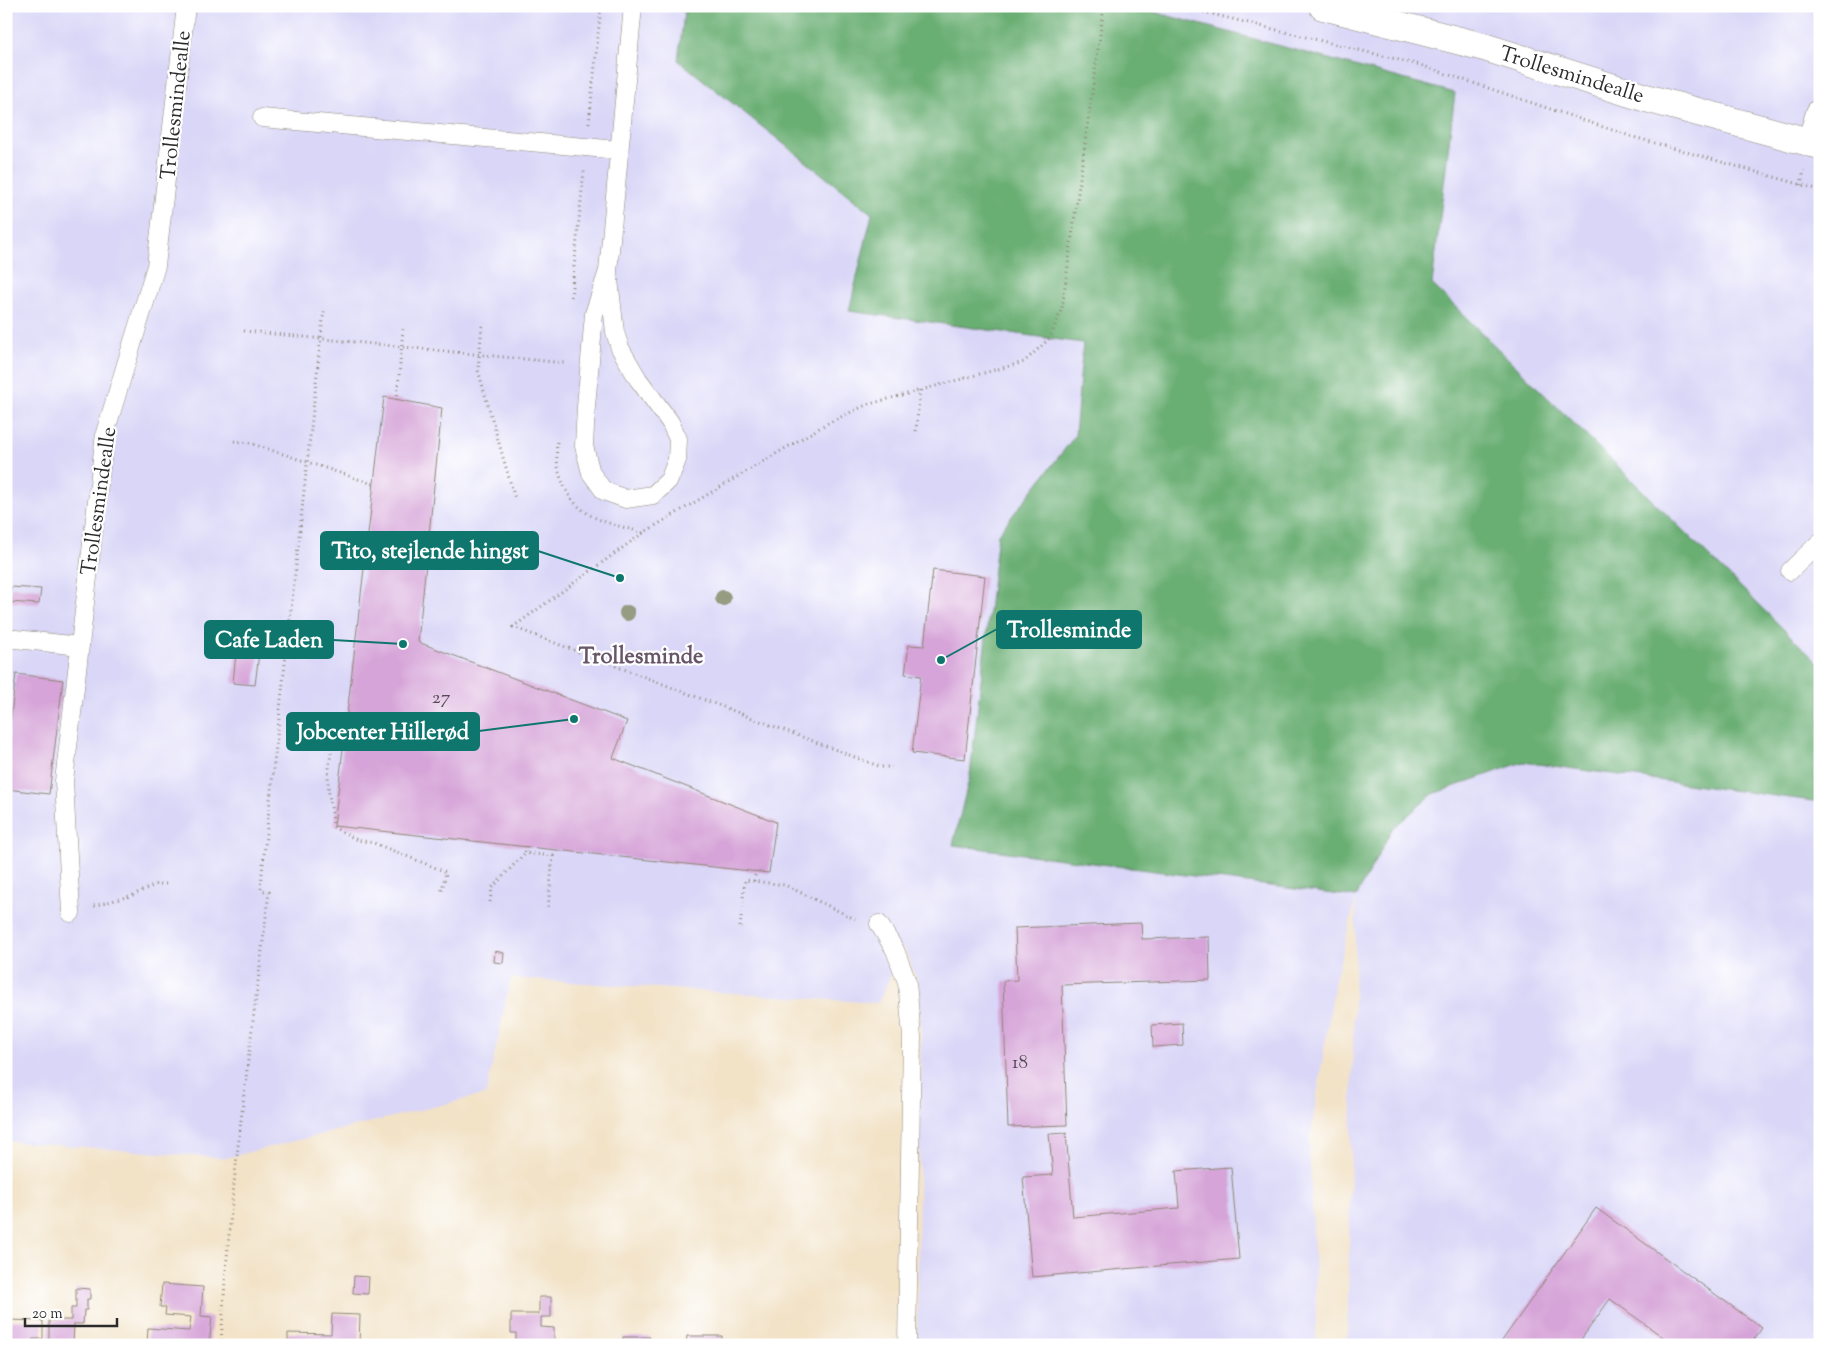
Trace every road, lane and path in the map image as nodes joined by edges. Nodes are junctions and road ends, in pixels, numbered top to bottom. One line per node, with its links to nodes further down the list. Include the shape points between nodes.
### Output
1 (186, 6): 37 (lane, Trollesmindealle, via 156,266 105,433)
2 (601, 6): 10 (path)
3 (633, 6): 11 (lane)
4 (1104, 6): 25 (path, via 1062,308 1050,338 1024,362)
5 (1179, 6): 12 (path, via 1420,65 1630,136)
6 (1323, 6): 9 (street, Trollesmindealle, via 1484,47 1646,98)
7 (1820, 112): 9 (street)
8 (262, 118): 10 (lane)
9 (1815, 144)
10 (586, 148): 11 (lane); 14 (path)
11 (618, 150): 13 (lane)
12 (1820, 190)
13 (608, 271): 13 (lane, via 620,348 678,439 677,460 669,480 654,495 626,499 604,491 591,473 584,446 594,314)
14 (571, 304)
15 (324, 310): 19 (path)
16 (482, 326): 22 (path)
17 (403, 330): 20 (path)
18 (244, 331): 19 (path)
19 (320, 340): 20 (path); 30 (path)
20 (401, 348): 22 (path); 26 (path)
21 (566, 354): 23 (path)
22 (479, 356): 23 (path); 32 (path, via 478,370)
23 (565, 363): 24 (path)
24 (564, 373)
25 (920, 389): 27 (path); 33 (path, via 866,405 826,424)
26 (397, 400)
27 (916, 431)
28 (558, 438): 33 (path, via 560,481 580,508 597,519)
29 (234, 441): 30 (path, via 250,443)
30 (306, 462): 31 (path); 39 (path)
31 (374, 484)
32 (515, 498)
33 (643, 533): 41 (path, via 513,628 881,767)
34 (1820, 542): 35 (lane)
35 (1790, 571)
36 (6, 638): 37 (lane)
37 (80, 646): 50 (lane, Trollesmindealle, via 64,781)
38 (265, 649): 39 (path)
39 (286, 650): 53 (path, via 260,890 269,892 226,1269)
40 (337, 718): 47 (path, via 328,783 333,827 357,840 374,843 446,872)
41 (892, 767)
42 (526, 846): 43 (path)
43 (525, 853): 48 (path, via 492,888); 49 (path, via 553,856)
44 (756, 871): 45 (path)
45 (754, 881): 51 (path, via 785,885); 52 (path, via 746,880)
46 (169, 884): 50 (path, via 157,884 133,895)
47 (442, 894)
48 (490, 902)
49 (548, 908)
50 (71, 913)
51 (871, 924): 54 (lane, via 895,950 907,982 912,1037)
52 (740, 927)
53 (221, 1345)
54 (906, 1345)

